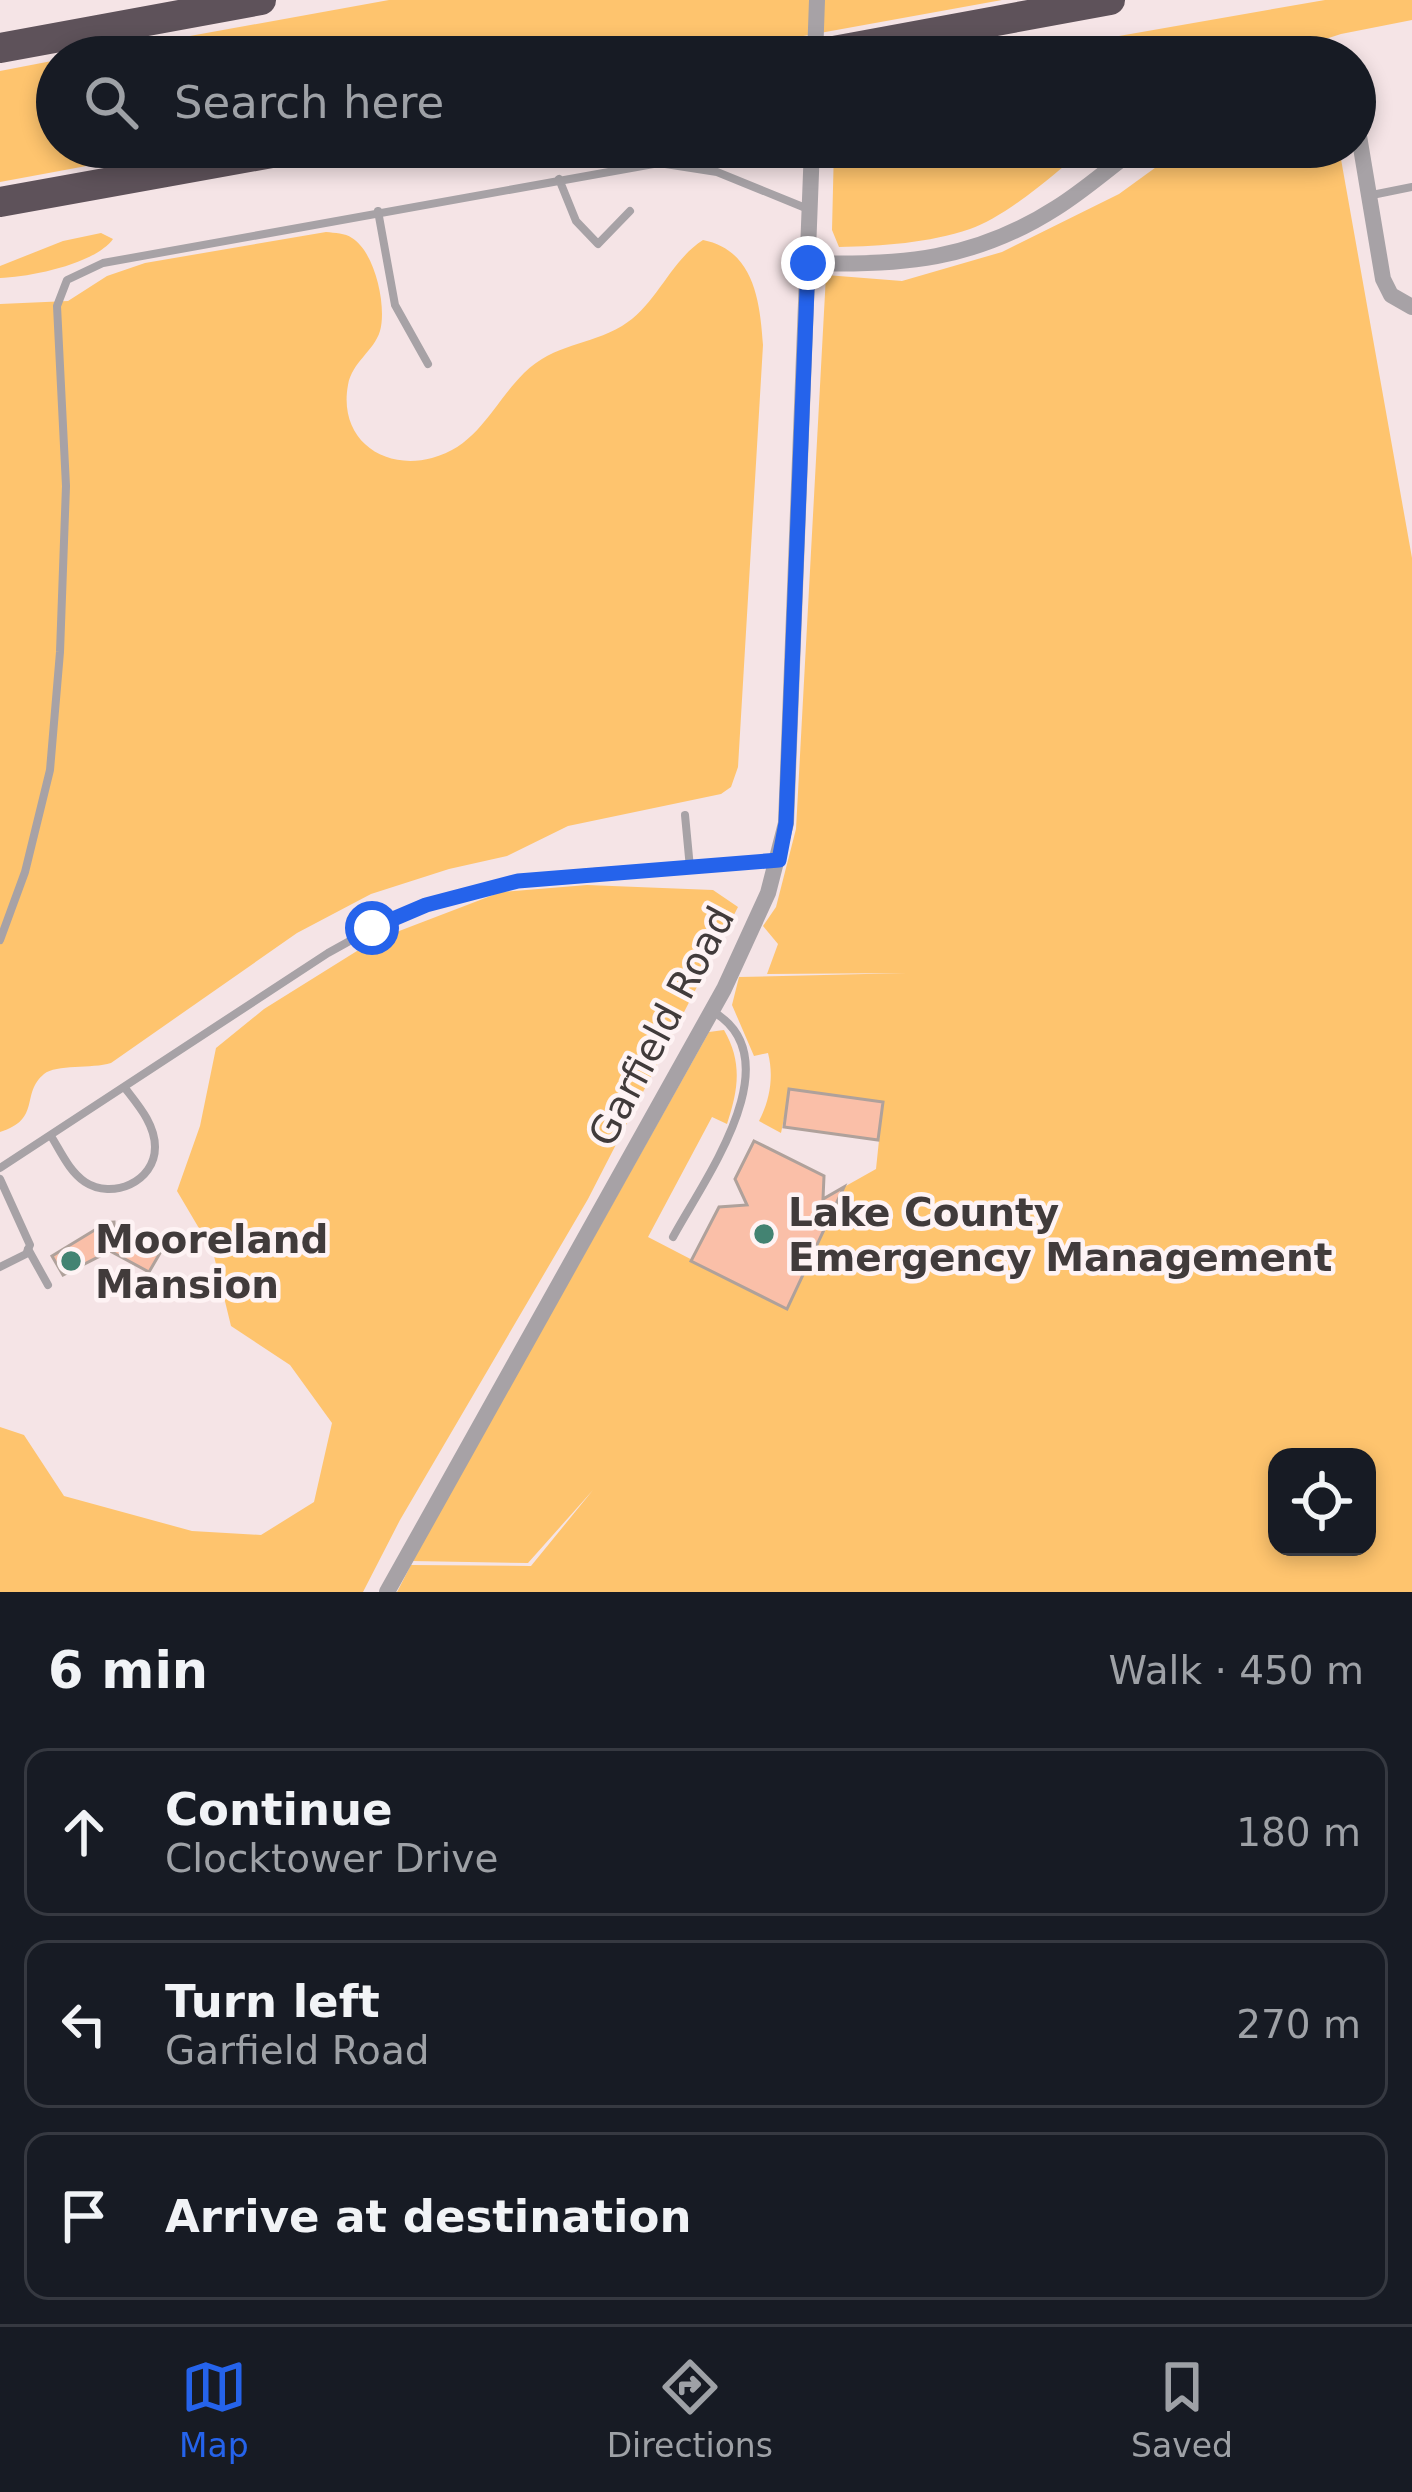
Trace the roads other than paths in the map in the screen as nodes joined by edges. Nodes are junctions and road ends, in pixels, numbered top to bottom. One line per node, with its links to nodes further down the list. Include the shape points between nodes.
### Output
1 (261, 0): 4 (highway)
2 (817, 0): 5 (street, bridge)
3 (1110, 0): 6 (highway)
4 (65, 36)
5 (816, 36)
6 (915, 36)
7 (36, 41): 8 (highway)
8 (0, 48)
9 (189, 168): 18 (highway)
10 (623, 168): 15 (lane)
11 (700, 168): 19 (lane)
12 (811, 168): 19 (street, Garfield Road)
13 (1110, 168): 22 (street, via 1056,209 974,248 902,264)
14 (1364, 168): 17 (street)
15 (559, 179): 20 (lane); 21 (lane, via 576,221 598,244)
16 (1412, 187): 17 (lane)
17 (1369, 196): 23 (street, via 1386,288)
18 (0, 202)
19 (809, 209): 22 (street, Garfield Road)
20 (378, 211): 24 (lane, via 395,305); 28 (lane, via 103,263 60,291 66,486 50,770)
21 (630, 211)
22 (808, 263): 26 (street, Garfield Road)
23 (1412, 308)
24 (428, 364)
25 (685, 815): 27 (lane)
26 (779, 860): 27 (lane); 29 (street, Garfield Road)
27 (690, 868): 30 (lane, via 518,881 426,905 328,953)
28 (0, 940)
29 (712, 1011): 34 (lane, via 736,1032 745,1091); 38 (street, Garfield Road)
30 (125, 1088): 31 (lane); 31 (lane, via 155,1145 139,1180 91,1186)
31 (51, 1136): 32 (lane)
32 (0, 1168)
33 (0, 1179): 35 (lane)
34 (673, 1237)
35 (28, 1249): 36 (lane); 37 (lane)
36 (0, 1267)
37 (48, 1285)
38 (387, 1592)

